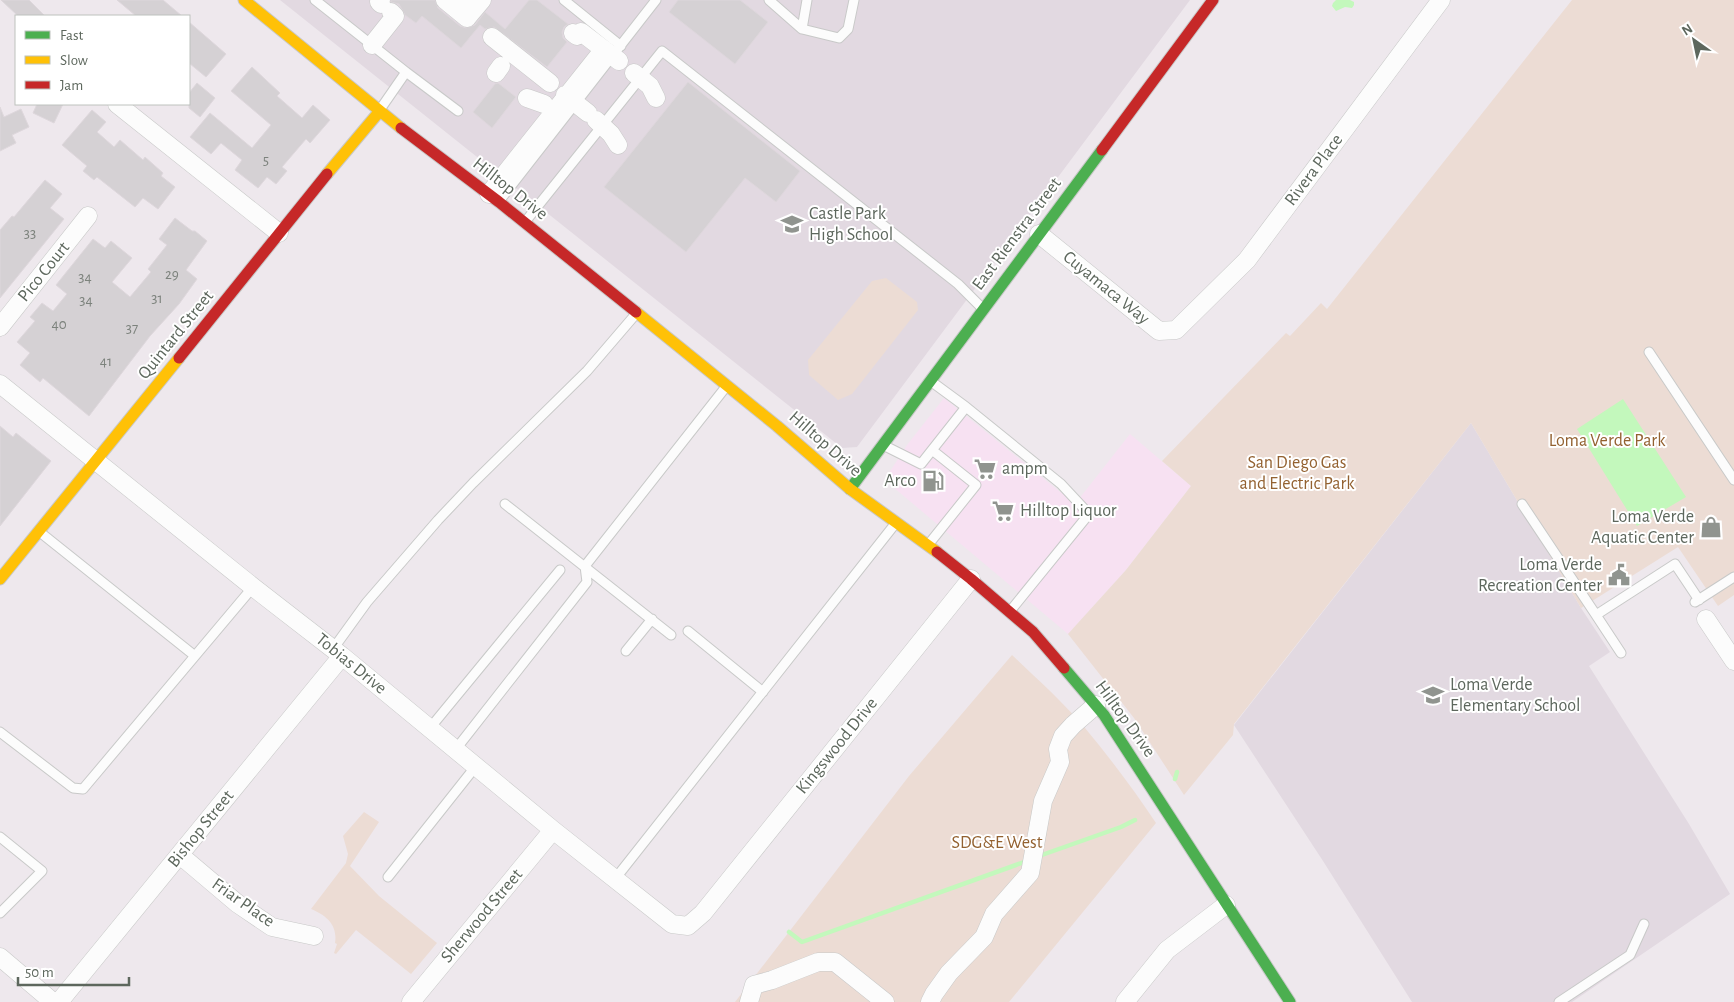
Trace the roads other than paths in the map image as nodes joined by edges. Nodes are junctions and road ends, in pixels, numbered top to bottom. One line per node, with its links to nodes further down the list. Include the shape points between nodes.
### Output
1 (244, 0): 27 (main road, Hilltop Drive)
2 (315, 0): 16 (lane)
3 (445, 0): 11 (street, via 467,18)
4 (564, 0): 17 (lane)
5 (656, 0): 17 (lane)
6 (769, 0): 13 (lane)
7 (807, 0): 13 (lane)
8 (854, 0): 13 (lane, via 848,29 840,38)
9 (1213, 0): 33 (main road, East Rienstra Street)
10 (1441, 0): 37 (street, Rivera Place, via 1247,260)
11 (473, 4)
12 (384, 5): 16 (street, via 395,16)
13 (802, 29)
14 (573, 33): 17 (street, via 577,36 581,32)
15 (492, 37): 20 (street, via 504,62)
16 (372, 45): 18 (lane)
17 (614, 53): 25 (street)
18 (406, 72): 26 (lane); 27 (lane)
19 (637, 76): 22 (street, via 650,86); 25 (lane); 34 (lane, via 662,51 958,284)
20 (546, 77)
21 (526, 98): 23 (street)
22 (656, 98)
23 (544, 104)
24 (119, 105): 32 (street)
25 (582, 109): 28 (street, via 611,134); 29 (street); 31 (lane)
26 (458, 111)
27 (379, 112): 29 (main road, Hilltop Drive); 32 (main road, Quintard Street)
28 (618, 145)
29 (494, 198): 31 (main road, Hilltop Drive)
30 (88, 216): 36 (street, Pico Court)
31 (525, 223): 35 (main road, Hilltop Drive)
32 (279, 233): 45 (main road, Quintard Street)
33 (1039, 234): 34 (main road, East Rienstra Street); 37 (street, Cuyamaca Way, via 1159,331)
34 (984, 309): 39 (main road, East Rienstra Street)
35 (637, 313): 41 (main road, Hilltop Drive); 66 (lane, via 587,371 438,520 367,602)
36 (0, 327)
37 (1176, 330)
38 (1649, 352): 46 (lane)
39 (930, 381): 42 (lane); 43 (main road, East Rienstra Street)
40 (0, 384): 45 (street, Tobias Drive)
41 (727, 386): 47 (main road, Hilltop Drive); 53 (lane)
42 (966, 407): 44 (lane); 59 (lane, via 1061,484 1089,514)
43 (882, 445): 44 (lane, via 921,464); 47 (main road, East Rienstra Street)
44 (932, 450): 52 (lane, via 976,485)
45 (97, 461): 51 (main road, Quintard Street); 58 (street, Tobias Drive)
46 (1734, 480)
47 (850, 489): 50 (main road, Hilltop Drive)
48 (505, 504): 53 (lane)
49 (1522, 504): 60 (lane)
50 (897, 522): 52 (main road, Hilltop Drive); 70 (lane)
51 (39, 532): 56 (main road, Quintard Street); 68 (lane)
52 (928, 546): 57 (main road, Hilltop Drive)
53 (585, 566): 61 (lane); 74 (lane, via 587,582)
54 (560, 570): 72 (lane)
55 (1734, 577): 60 (lane, via 1697,601 1675,564)
56 (0, 579)
57 (970, 579): 59 (main road, Hilltop Drive); 83 (street, Kingswood Drive)
58 (253, 587): 66 (street, Tobias Drive); 68 (lane)
59 (1009, 612): 71 (main road, Hilltop Drive, via 1033,632)
60 (1596, 615): 67 (lane)
61 (652, 619): 64 (lane); 65 (lane)
62 (1706, 620): 69 (street)
63 (688, 631): 70 (lane)
64 (671, 635)
65 (626, 651)
66 (338, 652): 72 (street, Tobias Drive); 78 (street, Bishop Street)
67 (1621, 653)
68 (195, 656): 73 (lane, via 83,789 73,788)
69 (1734, 661)
70 (763, 692): 80 (lane)
71 (1096, 705): 81 (main road, Hilltop Drive); 92 (street, via 1062,736 1058,749 1060,762 1043,801 1030,873 994,914 984,937 949,973)
72 (430, 728): 74 (street, Tobias Drive)
73 (0, 732)
74 (456, 749): 75 (street, Tobias Drive)
75 (476, 766): 76 (street, Tobias Drive); 79 (lane)
76 (553, 830): 80 (street, Tobias Drive); 89 (street, Sherwood Street)
77 (0, 837): 82 (lane, via 42,870)
78 (180, 855): 85 (street, Friar Place, via 238,904 272,927); 88 (street, Bishop Street)
79 (388, 876)
80 (615, 879): 83 (street, Tobias Drive, via 672,924 688,926)
81 (1226, 905): 93 (street, via 1167,950); 94 (main road, Hilltop Drive)
82 (0, 913)
83 (703, 913)
84 (1644, 924): 95 (lane, via 1630,955)
85 (314, 936)
86 (0, 957): 87 (street)
87 (53, 1002)
88 (59, 1002)
89 (411, 1002)
90 (749, 1002): 91 (street, via 754,985 818,962 835,962)
91 (885, 1002)
92 (930, 1002)
93 (1125, 1002)
94 (1290, 1002)
95 (1559, 1002)

